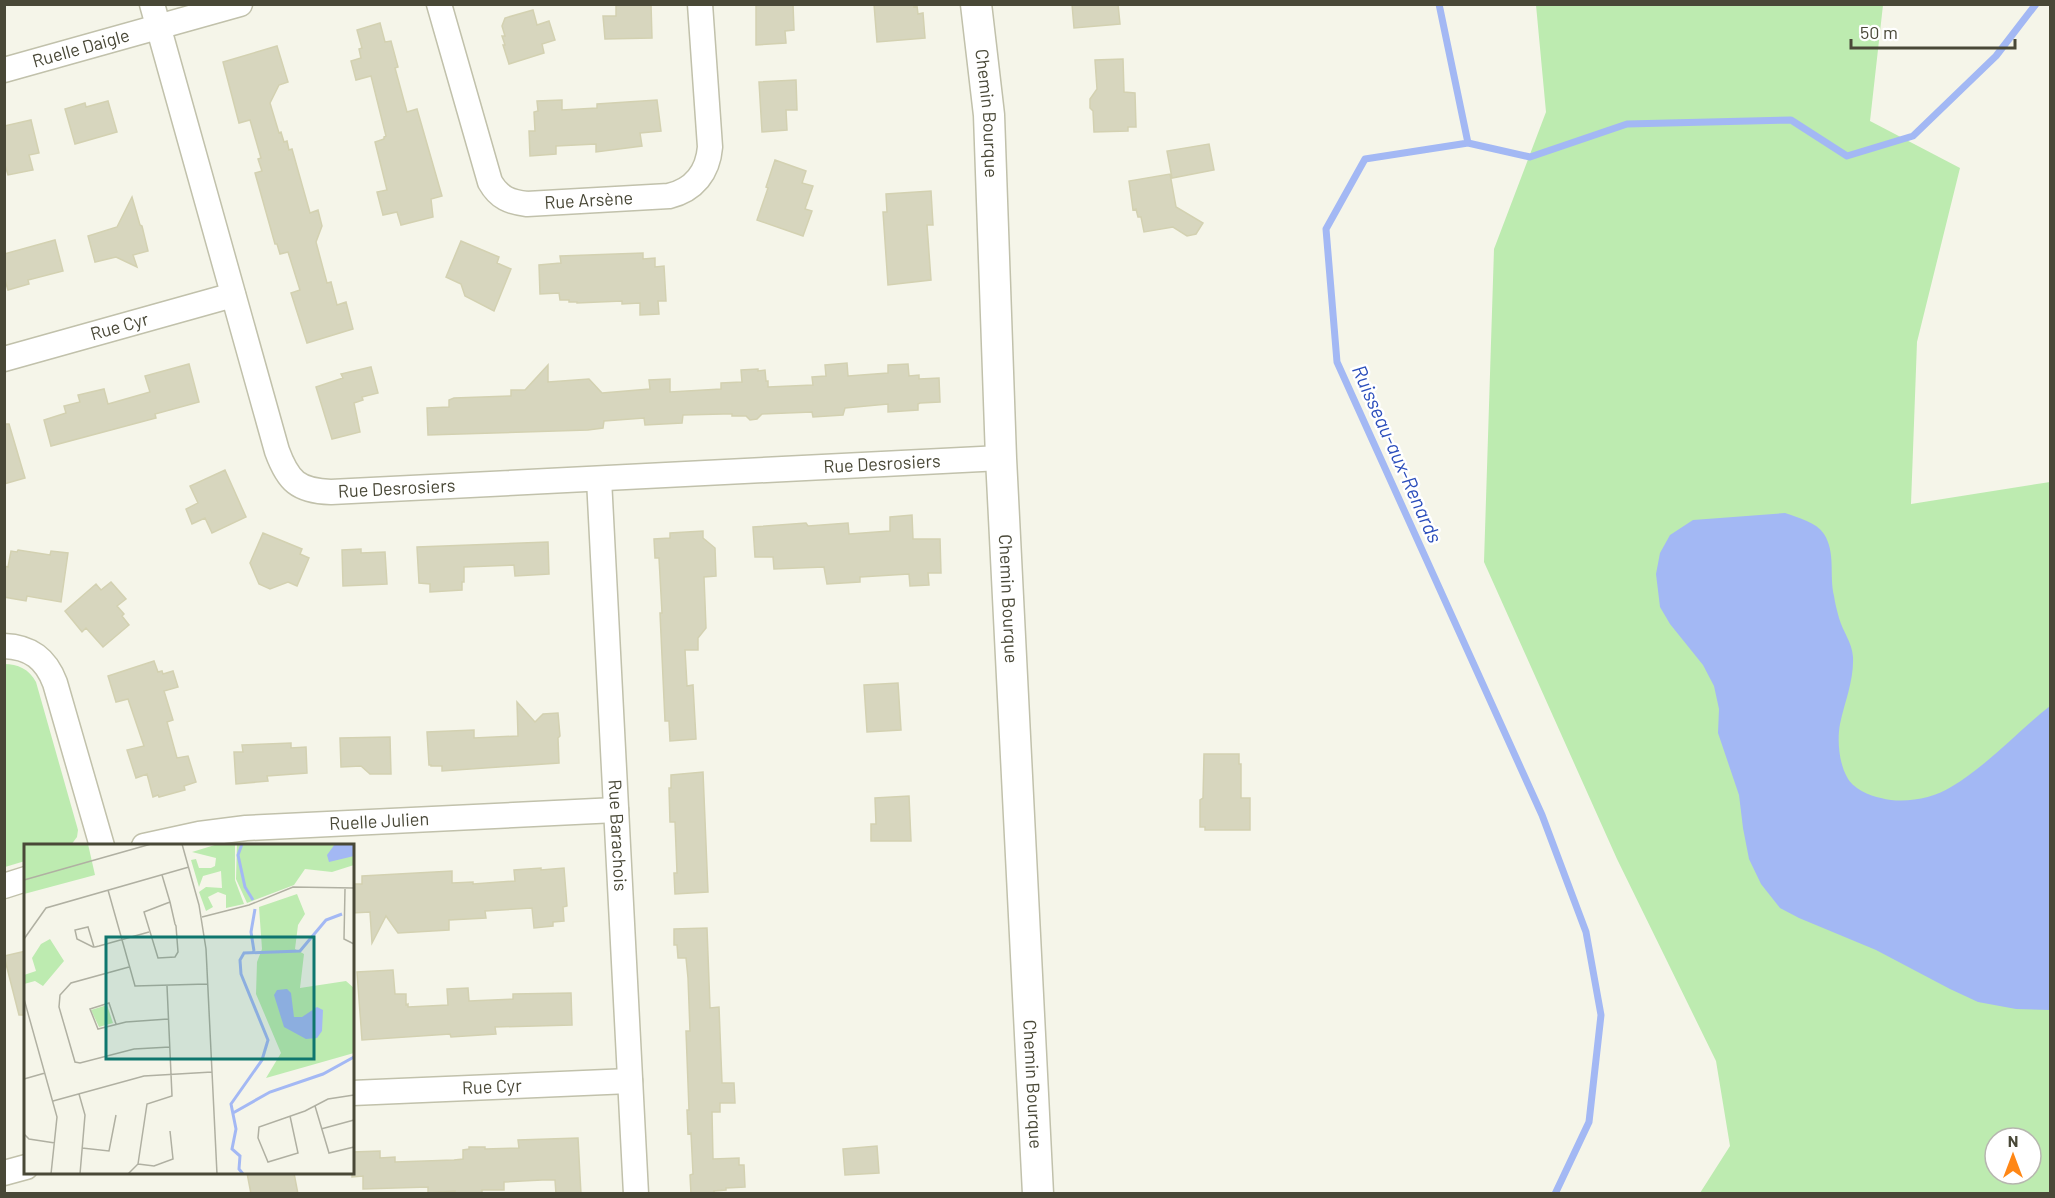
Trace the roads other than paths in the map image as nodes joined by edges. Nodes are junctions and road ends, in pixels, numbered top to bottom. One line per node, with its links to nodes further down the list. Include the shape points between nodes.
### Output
1 (240, 4): 5 (street, Ruelle Daigle)
2 (439, 4): 3 (street, Rue Arsène, via 490,182 501,196 527,204 669,196 686,190 700,177 710,147)
3 (700, 4)
4 (976, 4): 9 (street, Chemin Bourque, via 989,115)
5 (155, 16): 6 (street, Ruelle Daigle); 7 (street, Rue Desrosiers)
6 (4, 70)
7 (233, 295): 8 (street, Rue Cyr); 10 (street, Rue Desrosiers, via 277,451 286,473 299,486 331,492)
8 (4, 359)
9 (1001, 458): 10 (street, Rue Desrosiers); 22 (street, Chemin Bourque)
10 (599, 478): 12 (street, Rue Barachois)
11 (4, 646): 13 (street, via 32,652 50,672)
12 (616, 810): 14 (street, Ruelle Julien, via 246,828); 17 (street, Rue Barachois)
13 (101, 844)
14 (153, 844)
15 (24, 880): 16 (street)
16 (4, 886)
17 (630, 1081): 18 (street, Rue Cyr); 21 (street, Rue Barachois)
18 (354, 1093)
19 (24, 1168): 20 (street)
20 (4, 1173)
21 (636, 1194)
22 (1038, 1194)

